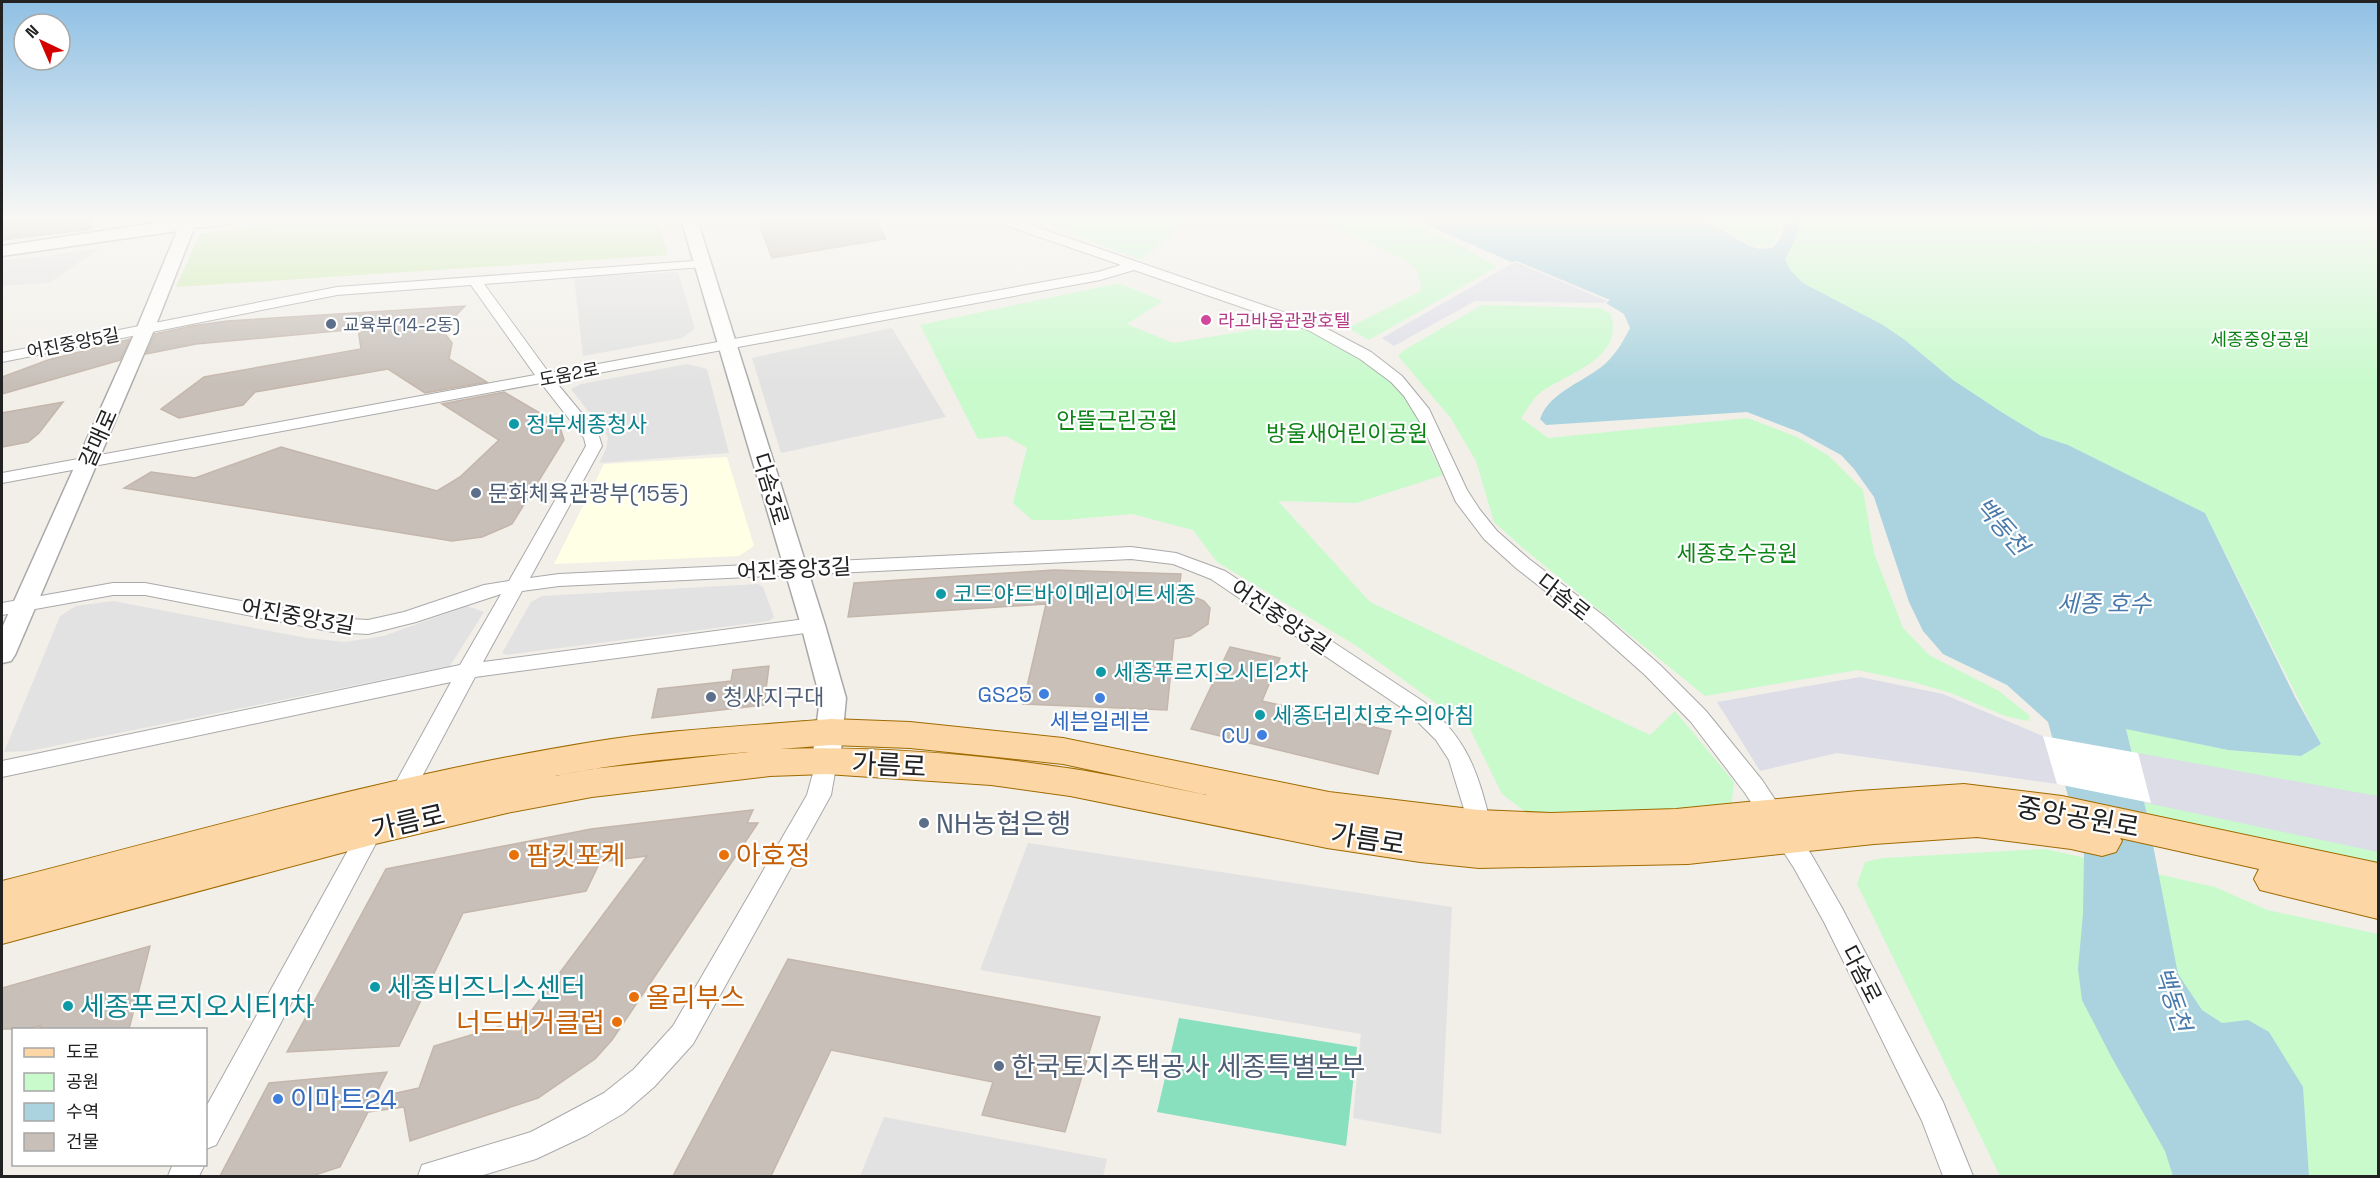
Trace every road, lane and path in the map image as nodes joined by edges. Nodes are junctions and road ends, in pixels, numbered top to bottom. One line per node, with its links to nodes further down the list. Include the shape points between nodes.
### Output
1 (167, 274): 7 (street, 갈매로)
2 (555, 274): 6 (street, 어진중앙5길)
3 (705, 274): 8 (street, 다솜3로)
4 (1106, 274): 8 (street, 도움2로)
5 (1161, 274): 24 (street, 다솜로, via 1313,327 1354,346 1385,368 1407,388 1429,424 1459,490 1480,524 1511,556 1636,655 1679,696 1728,749)
6 (474, 280): 7 (street, 어진중앙5길, via 337,291); 10 (street)
7 (145, 330): 9 (street, 어진중앙5길); 11 (street, 갈매로)
8 (726, 344): 10 (street, 도움2로); 13 (street, 다솜3로)
9 (2, 357)
10 (545, 378): 11 (street, 도움2로); 14 (street, via 592,437 594,446)
11 (88, 462): 12 (street, 도움2로); 15 (street, 갈매로)
12 (2, 478)
13 (795, 569): 14 (street, 어진중앙3길); 17 (street, 다솜3로); 23 (street, 어진중앙3길, via 1131,553 1166,556 1198,565 1429,717 1457,750)
14 (517, 585): 15 (street, 어진중앙3길, via 470,594 368,627 333,625 145,589 113,589); 19 (street)
15 (25, 604): 16 (street, 어진중앙3길); 18 (street, 갈매로)
16 (2, 609)
17 (813, 625): 19 (street); 20 (street, 다솜3로, via 833,698)
18 (2, 656)
19 (468, 671): 21 (street); 22 (street)
20 (829, 747): 22 (main road, 가름로, via 664,746 593,755); 23 (main road, 가름로, via 910,735 1063,751 1329,806); 24 (main road, 가름로, via 900,764 1070,782 1327,832 1479,852 1688,849); 25 (main road, 가름로, via 770,763 592,783); 32 (street, via 819,795 757,907 683,1035 644,1078 614,1103 536,1145)
21 (2, 769)
22 (402, 793): 28 (main road, 가름로)
23 (1479, 825): 24 (main road, 가름로)
24 (1780, 827): 26 (main road, 중앙공원로, via 1874,829 1977,822 2066,822); 33 (street, 다솜로, via 1818,886 1918,1083)
25 (371, 830): 30 (main road, 가름로); 31 (street)
26 (2176, 846): 27 (main road, 중앙공원로); 29 (main road, 중앙공원로)
27 (2379, 879)
28 (2, 898)
29 (2379, 902)
30 (2, 927)
31 (207, 1133)
32 (433, 1176)
33 (1958, 1176)

